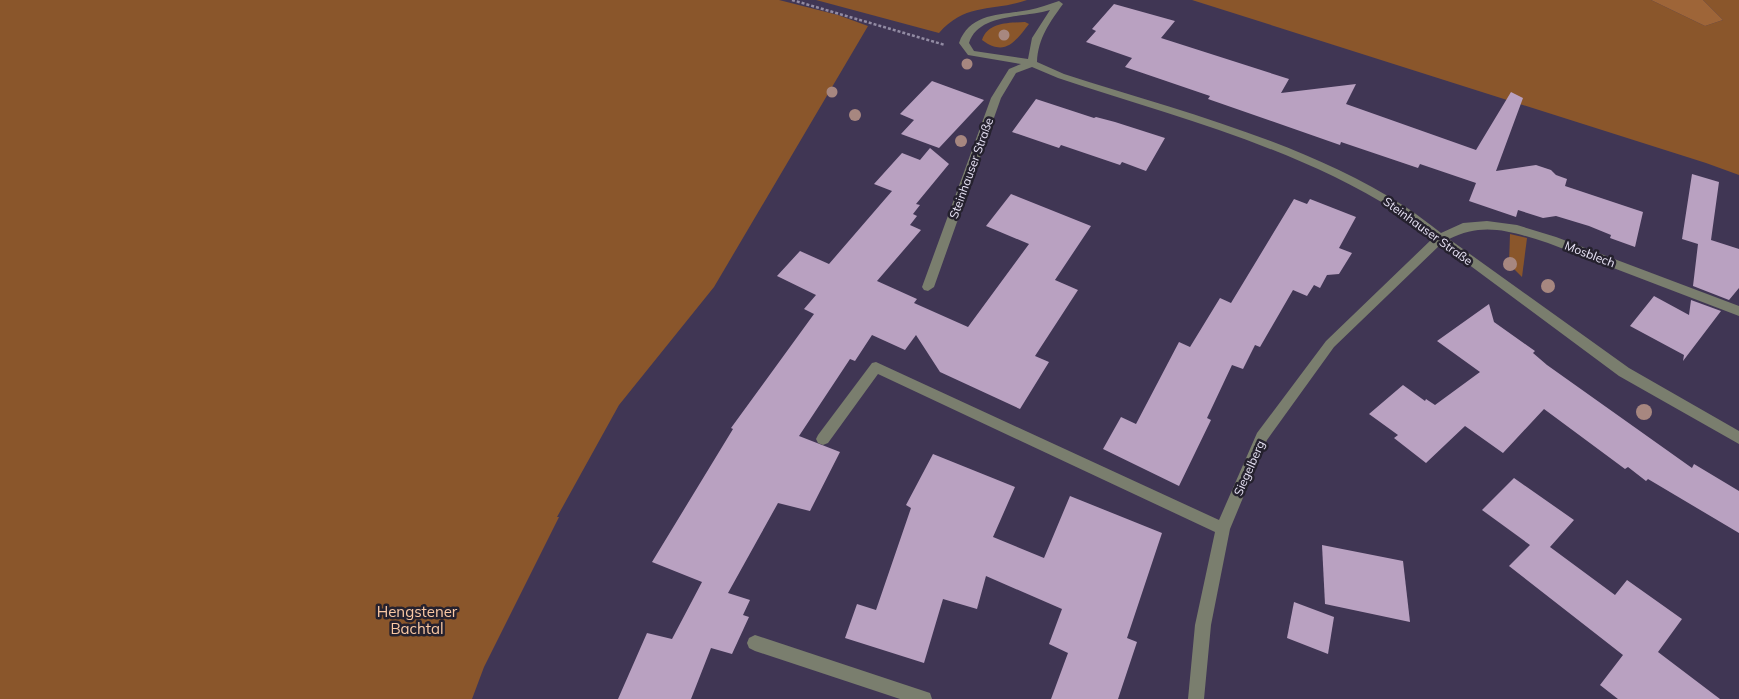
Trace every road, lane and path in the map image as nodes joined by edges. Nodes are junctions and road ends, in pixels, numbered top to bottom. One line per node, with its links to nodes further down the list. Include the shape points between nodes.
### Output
1 (792, 0): 3 (path)
2 (1060, 2): 3 (street, via 1030,13 995,17 973,27 964,43); 4 (street, via 1036,35)
3 (971, 53): 4 (street, Steinhauser Straße)
4 (1032, 63): 5 (street, Steinhauser Straße, via 1328,170 1376,194); 6 (street, Steinhauser Straße, via 1012,71 996,98)
5 (1439, 239): 7 (street, Mosblech, via 1463,227 1517,229); 8 (street, Steinhauser Straße, via 1624,372); 10 (street, Siegelberg, via 1330,344 1262,438)
6 (928, 288)
7 (1739, 311)
8 (1739, 438)
9 (823, 439): 10 (street, via 876,367)
10 (1222, 529): 13 (street, Siegelberg, via 1203,625)
11 (755, 643): 12 (street)
12 (924, 699)
13 (1196, 699)

